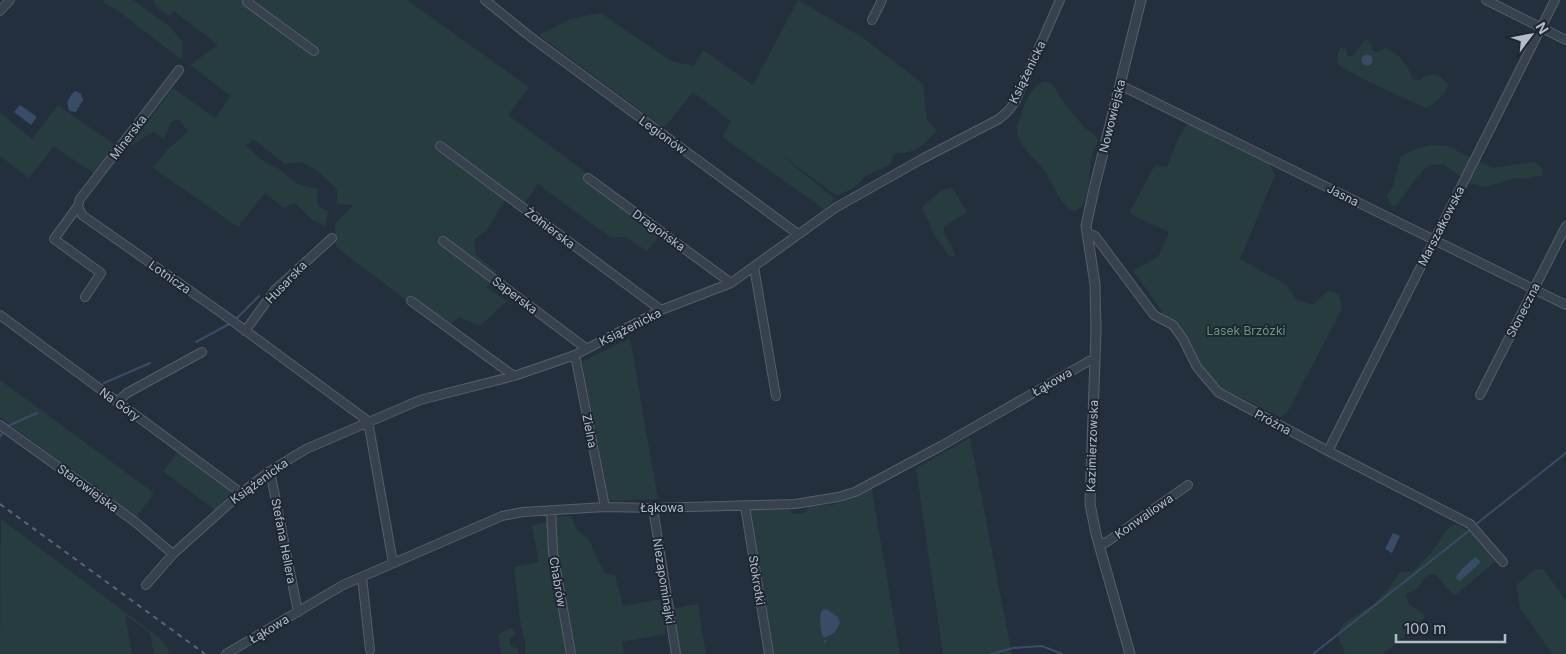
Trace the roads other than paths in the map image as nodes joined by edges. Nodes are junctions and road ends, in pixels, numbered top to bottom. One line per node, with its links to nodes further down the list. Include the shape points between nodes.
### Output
1 (10, 0): 9 (street)
2 (249, 0): 13 (street, via 247,2)
3 (485, 0): 20 (street, Legionów)
4 (882, 0): 10 (street)
5 (1060, 0): 20 (street, Książenicka, via 1015,102 999,119 835,208)
6 (1141, 0): 15 (street, Nowowiejska)
7 (1486, 0): 11 (street)
8 (1555, 0): 11 (street, Marszałkowska)
9 (0, 11)
10 (872, 20)
11 (1542, 28): 12 (street); 24 (street, Marszałkowska)
12 (1566, 40)
13 (314, 51)
14 (179, 70): 18 (street, Minerska, via 80,199)
15 (1120, 85): 21 (street, Nowowiejska, via 1092,197); 24 (street, Jasna)
16 (440, 146): 31 (street, Żołnierska)
17 (588, 178): 26 (street, Dragońska)
18 (78, 206): 28 (street, via 54,239 101,273); 33 (street, Lotnicza, via 82,215)
19 (1566, 226): 27 (street, Słoneczna)
20 (798, 234): 25 (street, Książenicka)
21 (1087, 234): 37 (street, Kazimierzowska, via 1096,292); 44 (street, Próżna, via 1095,236 1154,315 1173,325 1197,367 1218,392)
22 (332, 238): 33 (street, Husarska, via 275,290)
23 (444, 241): 34 (street, Saperska)
24 (1434, 241): 27 (street, Jasna); 44 (street, Marszałkowska)
25 (754, 267): 26 (street, Książenicka); 40 (street)
26 (731, 283): 31 (street, Książenicka)
27 (1533, 289): 30 (street, Jasna); 39 (street, Słoneczna)
28 (86, 297)
29 (411, 301): 38 (street)
30 (1566, 306)
31 (661, 310): 34 (street, Książenicka)
32 (0, 315): 41 (street, Na Góry)
33 (245, 331): 42 (street, Lotnicza)
34 (587, 349): 36 (street, Książenicka)
35 (202, 352): 41 (street, via 127,393)
36 (575, 355): 38 (street, Książenicka); 49 (street, Zielna)
37 (1095, 361): 48 (street, Łąkowa, via 1089,361 855,492 797,504); 52 (street, Kazimierzowska, via 1090,489 1092,520)
38 (514, 376): 42 (street, Książenicka, via 420,400)
39 (1480, 395)
40 (776, 396)
41 (117, 402): 47 (street, Na Góry)
42 (368, 421): 45 (street, Książenicka, via 306,449); 55 (street)
43 (0, 425): 53 (street, Starowiejska, via 134,521)
44 (1328, 451): 54 (street, Próżna, via 1470,524)
45 (270, 471): 47 (street, Książenicka); 58 (street, Stefana Hellera)
46 (1188, 485): 52 (street, Konwaliowa)
47 (241, 492): 53 (street, Książenicka)
48 (745, 506): 50 (street, Łąkowa); 63 (street, Stokrotki)
49 (605, 507): 50 (street, Łąkowa); 51 (street, Łąkowa)
50 (653, 508): 62 (street, Niezapominajki)
51 (551, 510): 55 (street, Łąkowa, via 502,516); 61 (street, Chabrów, via 553,552)
52 (1099, 545): 64 (street, Kazimierzowska)
53 (173, 554): 57 (street, Książenicka)
54 (1503, 562)
55 (393, 563): 56 (street, Łąkowa)
56 (362, 577): 58 (street, Łąkowa); 59 (street)
57 (146, 585)
58 (298, 612): 60 (street, Łąkowa)
59 (370, 650)
60 (226, 654)
61 (570, 654)
62 (676, 654)
63 (770, 654)
64 (1130, 654)

